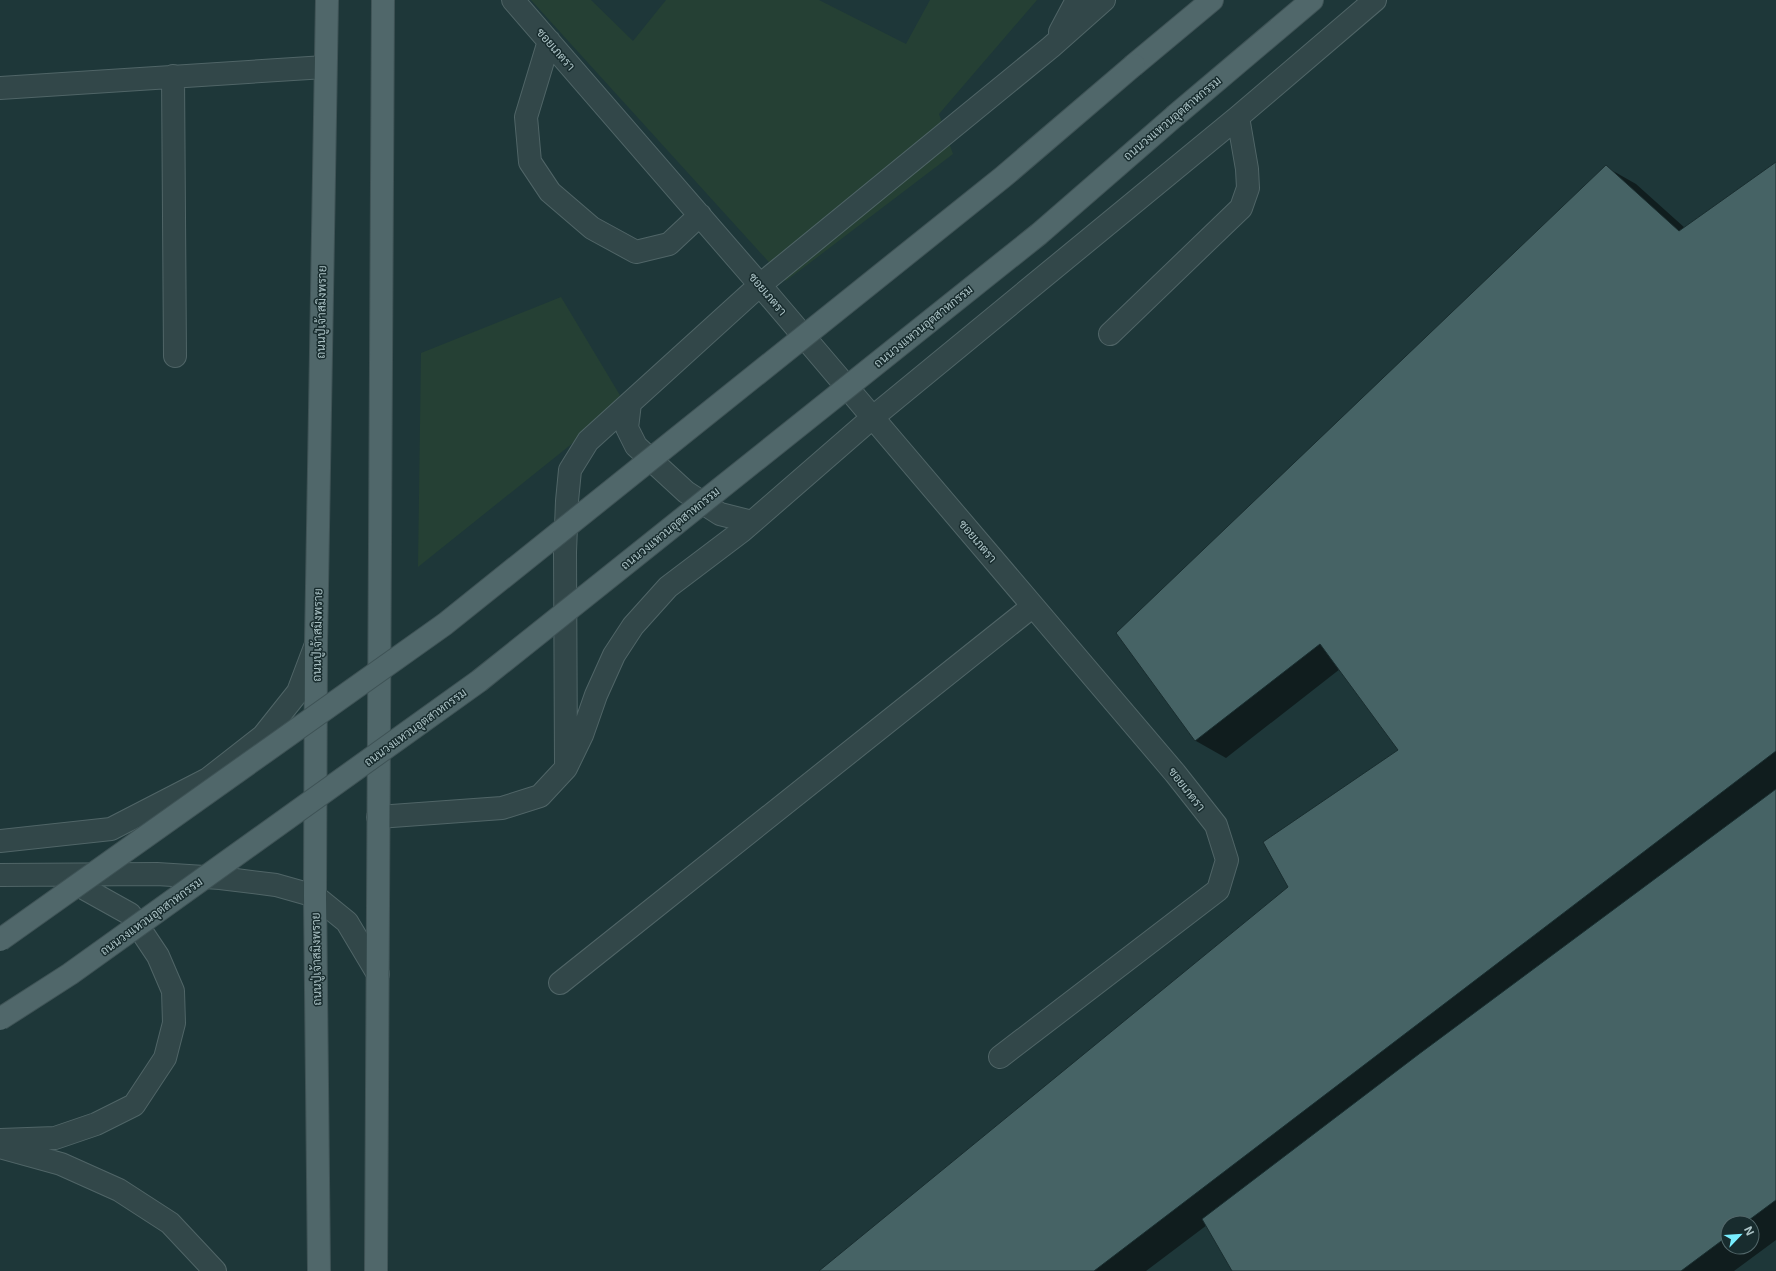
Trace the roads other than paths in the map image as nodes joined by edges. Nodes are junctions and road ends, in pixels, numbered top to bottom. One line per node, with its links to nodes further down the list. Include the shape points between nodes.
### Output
1 (327, 0): 11 (main road, ถนนปู่เจ้าสมิงพราย)
2 (384, 0): 25 (main road)
3 (513, 0): 9 (street, ซอยเภตรา)
4 (1077, 0): 10 (street)
5 (1104, 0): 10 (street)
6 (1212, 0): 30 (main road, bridge, via 1003,177 445,624)
7 (1312, 0): 33 (main road, ถนนวงแหวนอุตสาหกรรม, bridge, via 1039,234 479,681 70,974)
8 (1376, 0): 14 (street)
9 (549, 42): 15 (street, ซอยเภตรา); 15 (street, via 526,117 530,162 550,192 592,228 636,252 669,244)
10 (1051, 47): 16 (street)
11 (325, 67): 12 (street); 23 (main road, ถนนปู่เจ้าสมิงพราย)
12 (173, 76): 13 (street); 18 (street)
13 (0, 88)
14 (1238, 117): 17 (street, via 1248,169 1248,188 1242,208); 20 (street)
15 (700, 215): 16 (street, ซอยเภตรา)
16 (760, 285): 19 (street); 20 (street, ซอยเภตรา)
17 (1110, 334)
18 (175, 356)
19 (630, 403): 21 (street, via 627,428 636,446 686,492 720,514); 24 (street, via 588,442 570,470 565,552)
20 (872, 418): 21 (street); 22 (street, ซอยเภตรา)
21 (752, 522): 24 (street, via 668,587 633,626 614,655)
22 (1033, 606): 32 (street); 34 (street, ซอยเภตรา, via 1216,825 1227,860 1218,890)
23 (316, 646): 26 (street, via 298,692 263,736 208,779 111,829); 29 (main road, ถนนปู่เจ้าสมิงพราย)
24 (566, 768): 25 (street, via 540,796 502,808)
25 (378, 817): 31 (main road)
26 (0, 841)
27 (0, 875): 28 (street)
28 (60, 875): 29 (street, via 157,874 220,878 276,885); 35 (street, via 130,914 158,956 173,991 174,1023 165,1058 134,1105 96,1124 55,1138)
29 (315, 896): 31 (street, via 347,922); 38 (main road, ถนนปู่เจ้าสมิงพราย)
30 (0, 940)
31 (378, 974): 39 (main road)
32 (560, 982)
33 (0, 1019)
34 (1000, 1057)
35 (0, 1140)
36 (0, 1147): 37 (street, via 61,1164 119,1190 170,1223)
37 (215, 1271)
38 (319, 1271)
39 (376, 1271)

